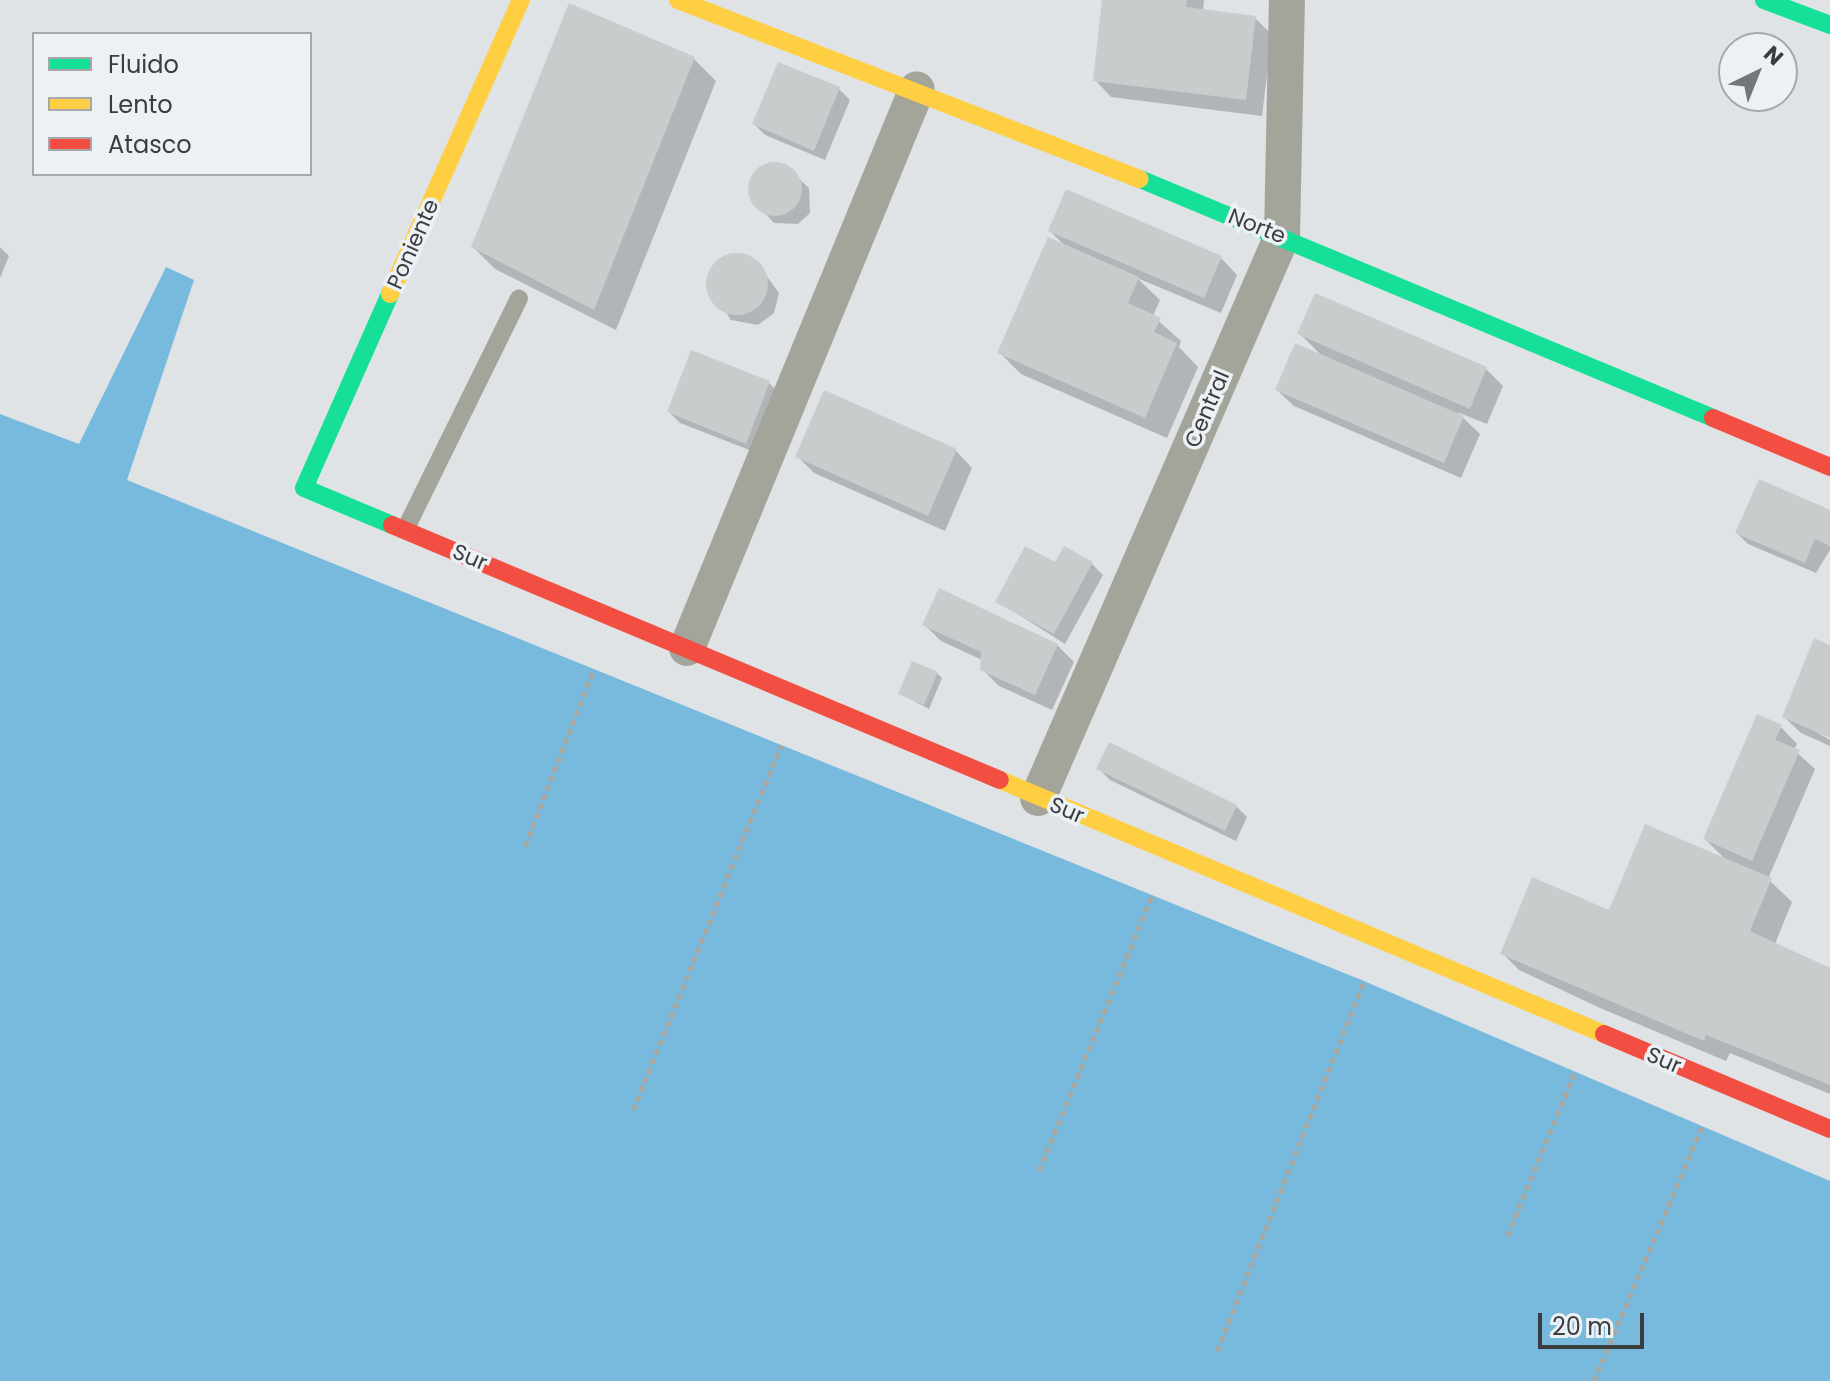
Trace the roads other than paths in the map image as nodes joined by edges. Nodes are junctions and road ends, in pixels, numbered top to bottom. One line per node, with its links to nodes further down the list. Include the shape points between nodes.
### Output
1 (521, 0): 10 (street, Poniente)
2 (678, 0): 6 (street, Norte)
3 (1287, 0): 7 (street, Central)
4 (1764, 0): 5 (street)
5 (1830, 25)
6 (917, 89): 7 (street, Norte); 12 (street)
7 (1282, 236): 9 (street, Norte); 13 (street, Central)
8 (519, 298): 11 (lane)
9 (1830, 467)
10 (304, 488): 11 (street, Sur)
11 (405, 530): 12 (street, Sur)
12 (687, 648): 13 (street, Sur)
13 (1038, 798): 14 (street, Sur)
14 (1830, 1129)

